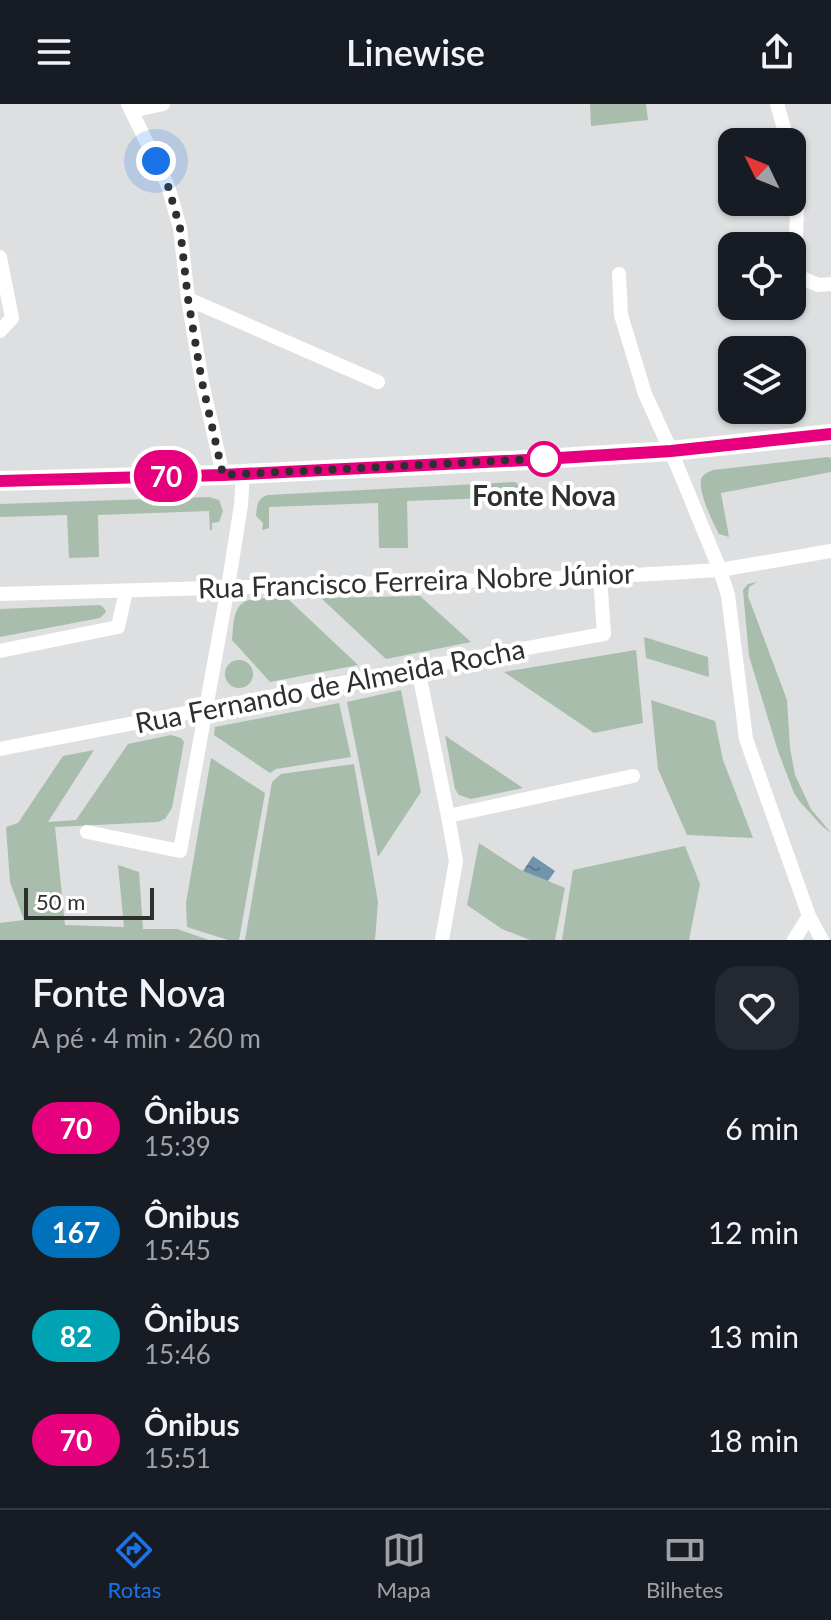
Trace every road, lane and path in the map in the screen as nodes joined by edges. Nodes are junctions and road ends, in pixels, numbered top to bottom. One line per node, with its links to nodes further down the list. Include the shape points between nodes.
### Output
1 (163, 104): 3 (street)
2 (777, 104): 4 (street)
3 (130, 108): 9 (street, via 168,186 180,228)
4 (784, 128)
5 (797, 216): 8 (street, via 795,275 818,285)
6 (0, 257): 10 (street, via 12,318)
7 (619, 274): 13 (street, via 621,315 645,394)
8 (831, 284)
9 (188, 299): 11 (street); 14 (street, via 202,382)
10 (0, 331)
11 (378, 382)
12 (831, 434): 13 (street)
13 (671, 451): 14 (street); 17 (street)
14 (233, 474): 15 (street); 19 (street, via 241,505)
15 (0, 481)
16 (831, 551): 17 (street, Rua Francisco Ferreira Nobre Júnior)
17 (720, 570): 18 (street, Rua Francisco Ferreira Nobre Júnior); 29 (street, via 732,616 746,739)
18 (600, 577): 19 (street, Rua Francisco Ferreira Nobre Júnior); 23 (street, Rua Fernando de Almeida Rocha, via 604,634)
19 (228, 587): 20 (street, Rua Francisco Ferreira Nobre Júnior); 24 (street)
20 (126, 591): 21 (street, Rua Francisco Ferreira Nobre Júnior); 22 (street, via 118,627)
21 (0, 594)
22 (0, 651)
23 (418, 669): 24 (street, Rua Fernando de Almeida Rocha); 27 (street)
24 (206, 710): 25 (street, Rua Fernando de Almeida Rocha); 28 (street, via 180,851)
25 (0, 749)
26 (633, 776): 27 (street)
27 (448, 816): 30 (street, via 456,861)
28 (87, 832)
29 (809, 916): 31 (street); 32 (street)
30 (442, 940)
31 (794, 940)
32 (822, 940)

